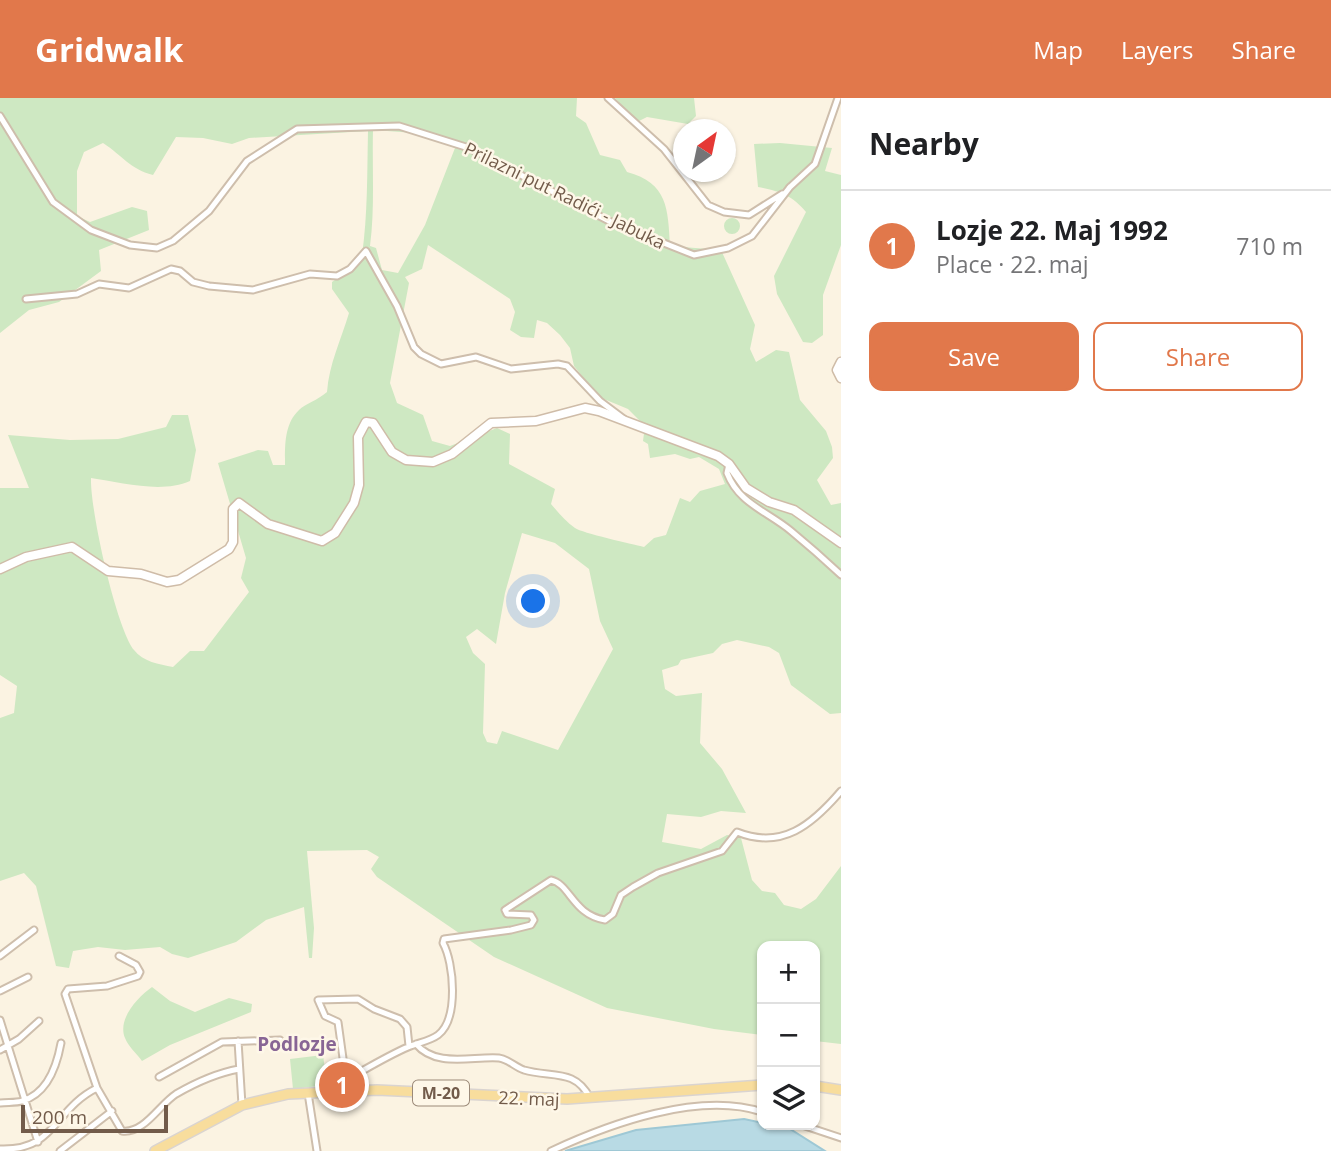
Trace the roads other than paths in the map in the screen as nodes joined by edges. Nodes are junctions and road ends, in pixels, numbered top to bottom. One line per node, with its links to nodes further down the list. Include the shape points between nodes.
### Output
1 (608, 98): 4 (street, via 664,149 703,201 715,209 749,215)
2 (838, 98): 4 (street, via 815,164)
3 (0, 116): 4 (street, Prilazni put Radići - Jabuka, via 53,202 92,230 130,245 157,248 173,241 209,211 247,161 297,129 398,125 469,148 611,222 694,255 728,248 752,236)
4 (790, 187)
5 (26, 299): 8 (street, via 77,294 99,284 130,288 171,269 193,282 253,290 310,274 337,276 366,251 421,354 441,364 477,357 511,369 566,366)
6 (841, 362): 7 (main road, via 836,370)
7 (841, 378)
8 (626, 422): 9 (main road, via 713,453); 11 (main road, via 585,408 536,421 494,422 452,454 433,462 391,452 373,423 366,422 358,437 354,503 335,533 322,541 268,524 239,503 233,509 229,549 179,580 163,582 108,570 72,547 26,557)
9 (729, 464): 10 (main road, via 737,480 753,493 793,510); 12 (street, via 727,473 739,494)
10 (841, 543)
11 (0, 569)
12 (841, 575)
13 (841, 791): 24 (street, 22. maj, via 815,818 791,833 773,839 737,832 722,851 658,873 621,895 613,914 605,920 584,912 558,882 546,882 505,910 531,915 531,925 446,938 451,998 446,1024 438,1035)
14 (34, 930): 15 (street)
15 (0, 956)
16 (119, 956): 32 (street, via 136,965 138,976 107,986 68,989 65,994)
17 (28, 976): 18 (street)
18 (0, 991)
19 (0, 1020): 25 (street)
20 (39, 1021): 25 (street)
21 (280, 1040): 22 (street)
22 (238, 1041): 27 (street); 28 (street, via 209,1047)
23 (61, 1043): 36 (street, via 50,1077)
24 (412, 1045): 29 (street, 22. maj); 29 (street, via 400,1019 358,999 318,1000 324,1016 338,1022); 35 (street, 22. maj, via 460,1061 502,1058 527,1071 563,1073)
25 (7, 1048): 26 (street); 36 (street)
26 (0, 1050)
27 (239, 1069): 38 (street); 40 (street, via 174,1096 146,1122 125,1133)
28 (159, 1077)
29 (344, 1085): 34 (main road, 22. maj / M-20); 35 (main road, 22. maj / M-20)
30 (757, 1085): 35 (main road, 22. maj / M-20)
31 (820, 1087): 33 (main road)
32 (97, 1088): 40 (street); 43 (street)
33 (841, 1090)
34 (308, 1093): 38 (main road, 22. maj / M-20); 47 (street)
35 (590, 1098)
36 (23, 1101): 37 (street); 43 (street)
37 (0, 1102)
38 (242, 1105): 46 (main road, 22. maj / M-20)
39 (757, 1110): 48 (street, via 741,1105 701,1106 618,1124)
40 (112, 1111): 45 (street)
41 (817, 1130): 42 (street)
42 (841, 1138)
43 (38, 1142): 44 (street)
44 (0, 1149)
45 (61, 1151)
46 (155, 1151)
47 (317, 1151)
48 (551, 1151)

